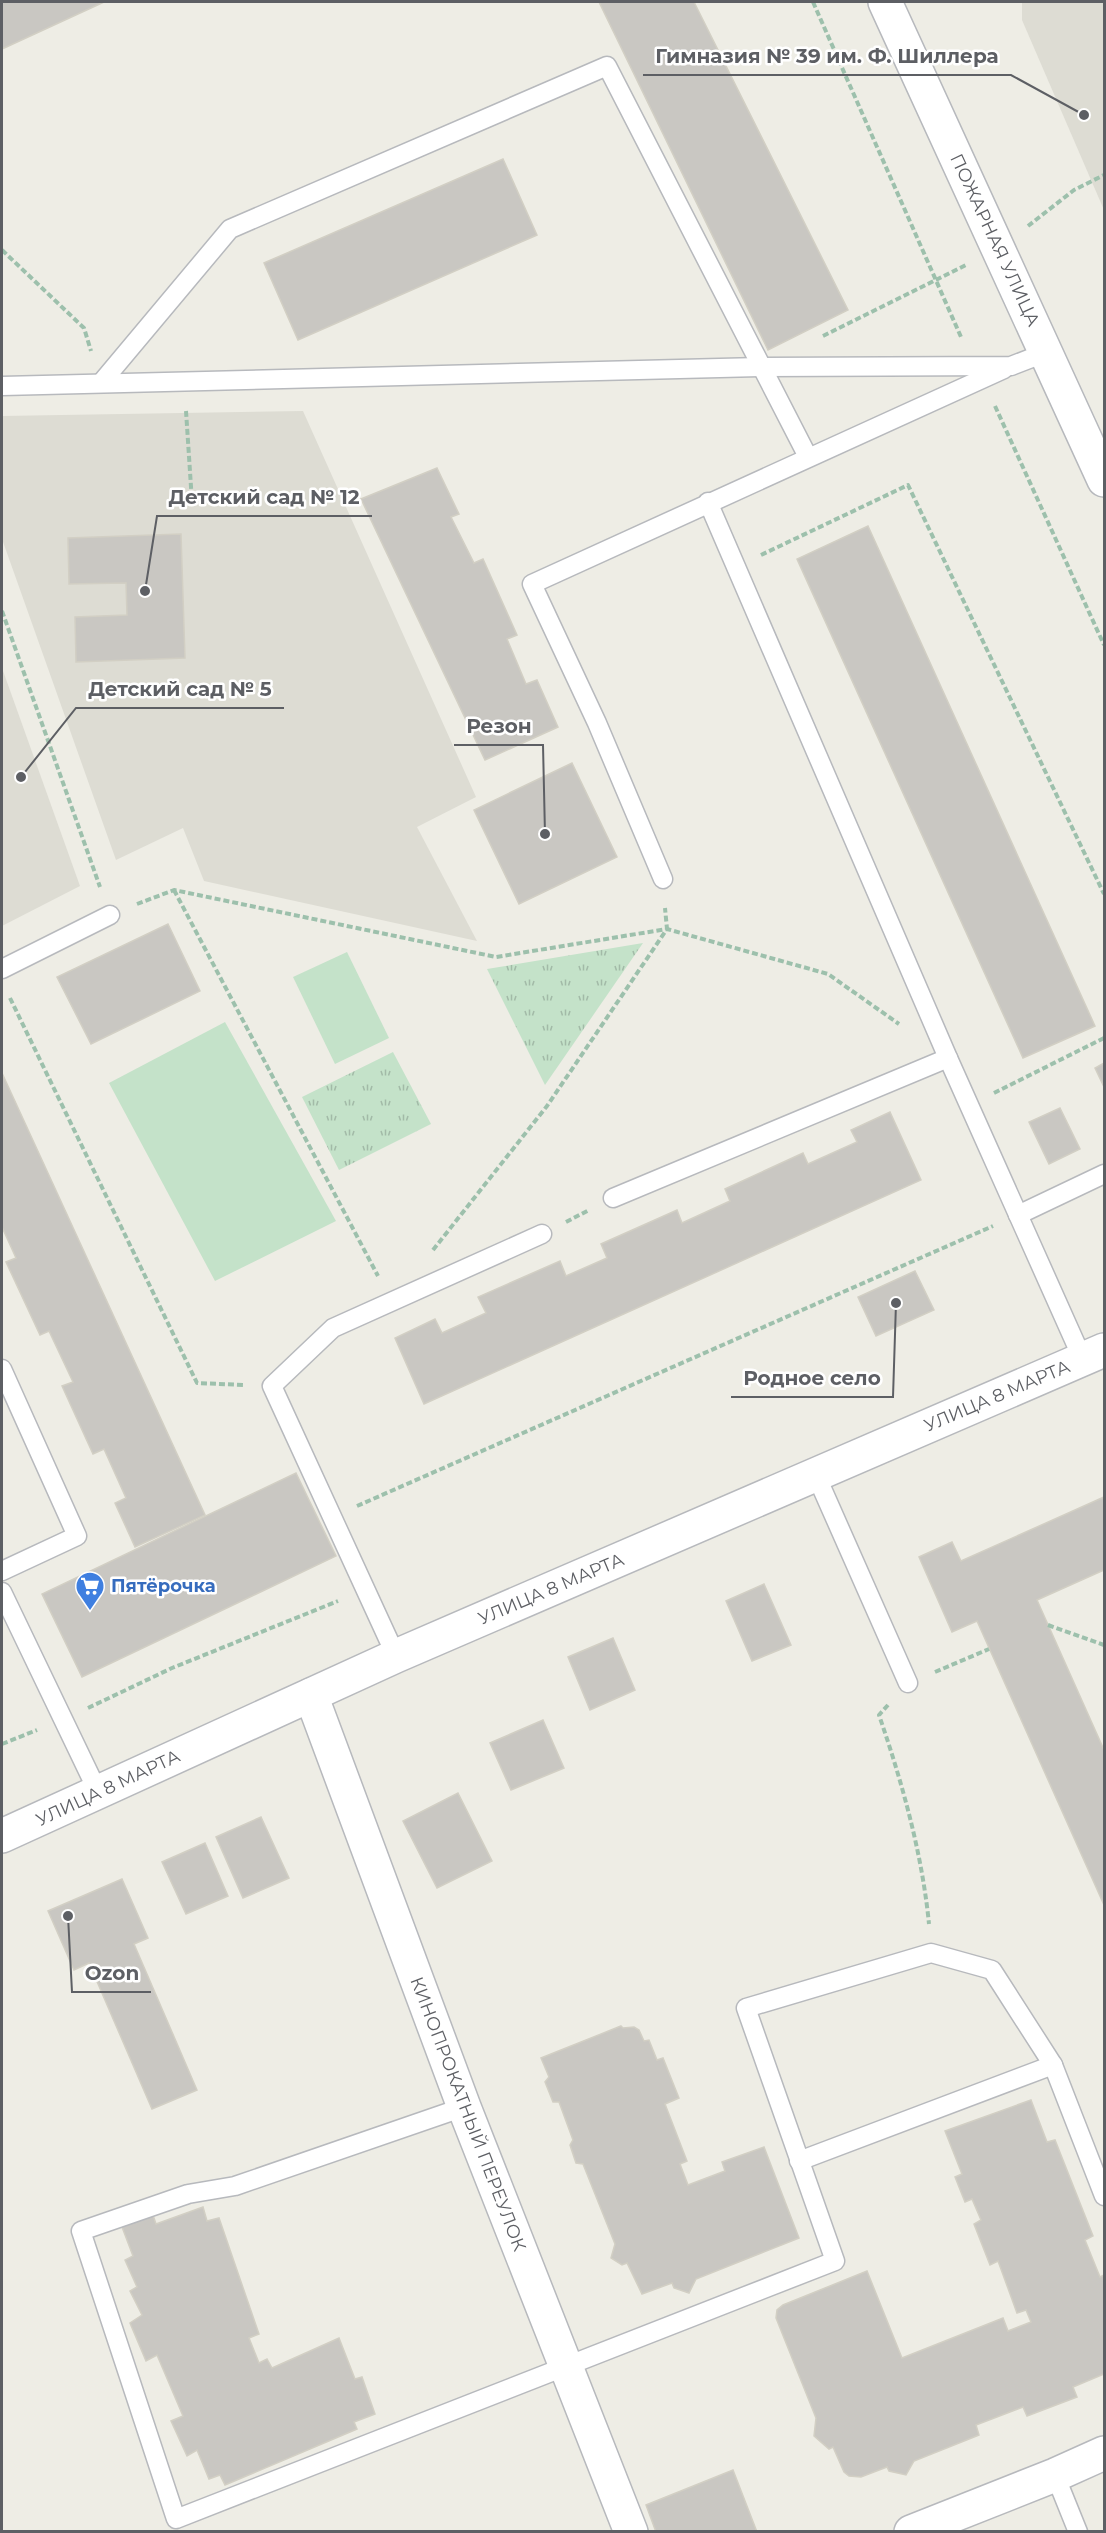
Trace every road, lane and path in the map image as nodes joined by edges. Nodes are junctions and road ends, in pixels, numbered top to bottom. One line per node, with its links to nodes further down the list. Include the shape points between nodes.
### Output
1 (813, 2): 6 (path)
2 (885, 2): 4 (street, ПОЖАРНАЯ УЛИЦА)
3 (1104, 175): 4 (path, via 1074,190)
4 (999, 249): 6 (path); 8 (street, ПОЖАРНАЯ УЛИЦА)
5 (2, 250): 12 (path, via 84,328)
6 (936, 280): 7 (path); 10 (path)
7 (822, 336)
8 (1047, 352): 10 (lane, via 1011,366); 15 (street, ПОЖАРНАЯ УЛИЦА)
9 (760, 367): 10 (lane); 11 (lane); 12 (lane, via 607,66 230,229); 14 (lane)
10 (978, 372): 14 (lane); 20 (path)
11 (183, 381): 12 (lane); 16 (path)
12 (101, 383): 13 (lane)
13 (2, 386)
14 (808, 457): 17 (lane)
15 (1104, 480)
16 (192, 502)
17 (708, 502): 18 (lane); 21 (lane, via 532,584)
18 (736, 567): 23 (path, via 908,485); 30 (lane)
19 (2, 611): 24 (path)
20 (1104, 645)
21 (663, 879)
22 (174, 890): 24 (path); 25 (path, via 496,957); 37 (path)
23 (1104, 894)
24 (110, 915): 26 (lane)
25 (667, 929): 28 (path, via 828,974); 36 (path, via 547,1106)
26 (2, 969)
27 (6, 990): 40 (path, via 197,1383)
28 (902, 1026)
29 (1104, 1038): 31 (path)
30 (948, 1058): 31 (lane); 33 (lane)
31 (969, 1106): 34 (lane)
32 (1104, 1174): 34 (lane)
33 (614, 1198): 35 (path)
34 (1018, 1215): 38 (lane); 42 (path)
35 (542, 1234): 37 (lane)
36 (429, 1255)
37 (392, 1301): 40 (lane, via 333,1328)
38 (1094, 1355): 41 (street, УЛИЦА 8 МАРТА)
39 (2, 1369): 43 (lane, via 76,1536)
40 (272, 1386): 42 (lane)
41 (816, 1474): 49 (street, УЛИЦА 8 МАРТА); 50 (lane)
42 (332, 1517): 44 (lane)
43 (2, 1571)
44 (365, 1590): 49 (lane); 52 (path, via 172,1668)
45 (2, 1592): 52 (lane)
46 (1048, 1625): 47 (path)
47 (1104, 1645)
48 (989, 1649): 50 (path)
49 (396, 1656): 51 (street, УЛИЦА 8 МАРТА)
50 (908, 1683): 56 (path, via 879,1714 897,1768 925,1882)
51 (311, 1695): 54 (street, УЛИЦА 8 МАРТА); 58 (street, КИНОПРОКАТНЫЙ ПЕРЕУЛОК)
52 (63, 1720): 53 (path); 54 (lane)
53 (2, 1744)
54 (98, 1792): 55 (street, УЛИЦА 8 МАРТА)
55 (2, 1836)
56 (931, 1953): 57 (lane, via 992,1970); 59 (lane, via 746,2008)
57 (1053, 2065): 59 (lane); 60 (lane)
58 (464, 2107): 61 (street, КИНОПРОКАТНЫЙ ПЕРЕУЛОК); 61 (lane, via 235,2186 188,2194 81,2231 176,2519)
59 (799, 2161): 61 (lane, via 835,2261)
60 (1104, 2196)
61 (566, 2367): 64 (street, КИНОПРОКАТНЫЙ ПЕРЕУЛОК)
62 (1104, 2453): 63 (street)
63 (1055, 2475): 65 (street); 66 (lane)
64 (631, 2532)
65 (910, 2532)
66 (1078, 2532)

